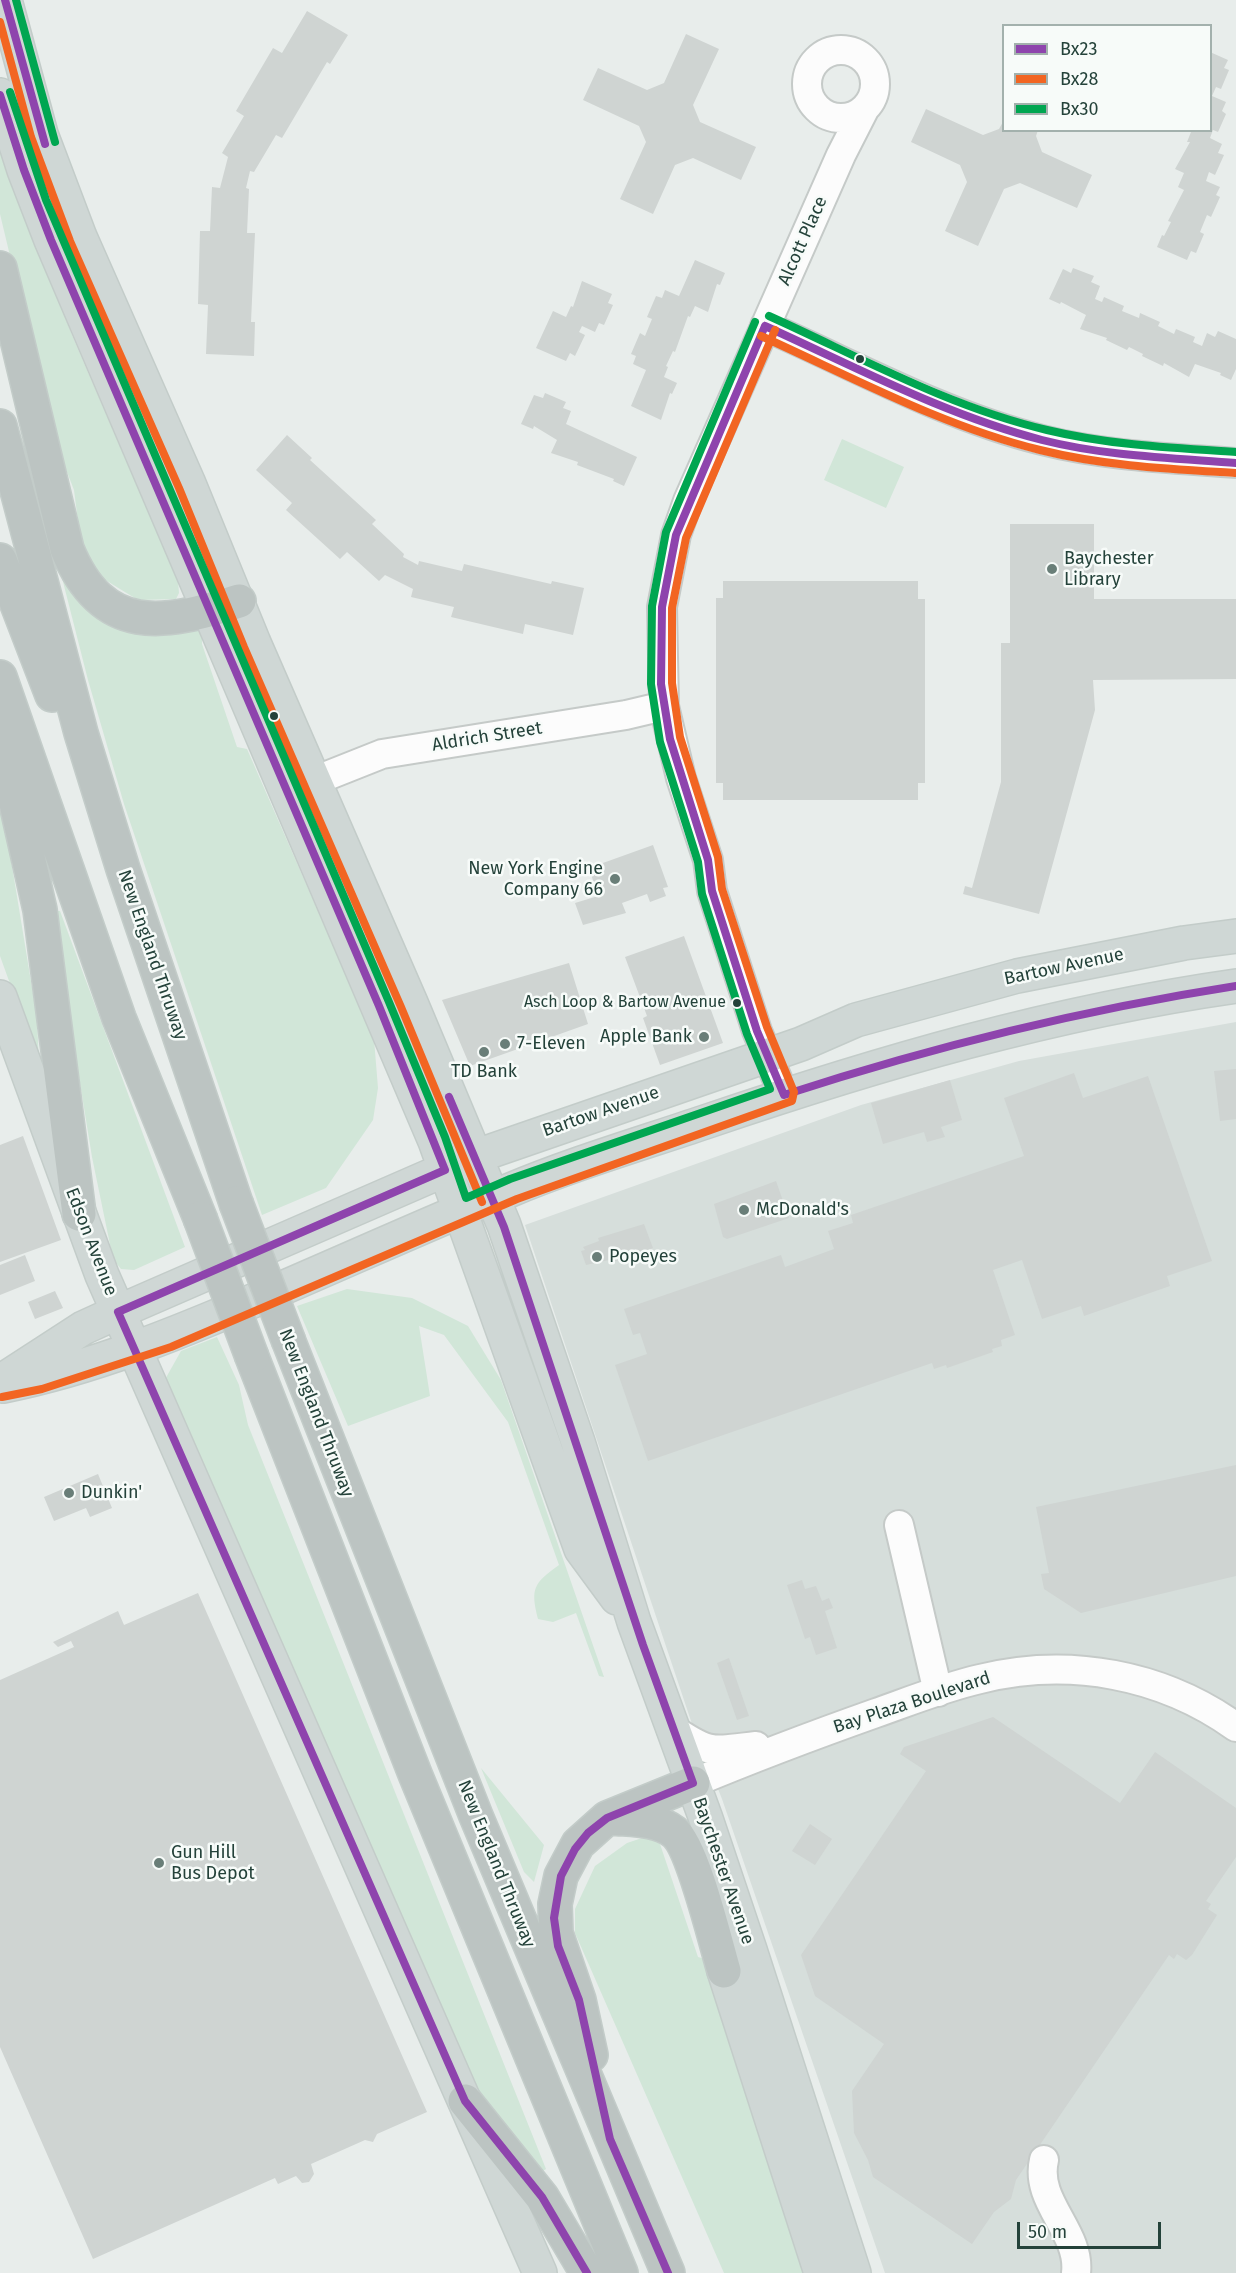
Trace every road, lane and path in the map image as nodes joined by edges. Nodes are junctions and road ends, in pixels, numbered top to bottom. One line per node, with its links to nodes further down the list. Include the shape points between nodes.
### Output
1 (5, 0): 2 (main road, Baychester Avenue)
2 (8, 53): 12 (main road, Baychester Avenue)
3 (0, 95): 12 (main road, Baychester Avenue, via 36,204)
4 (865, 108): 5 (street, via 856,115); 5 (street, Alcott Place, via 874,87 869,65 850,52 828,53 812,67 807,87 815,106); 6 (street, Alcott Place)
5 (834, 117): 6 (street)
6 (841, 155): 8 (street, Alcott Place)
7 (0, 267): 12 (highway, via 67,549 81,579 103,602 127,615 162,620)
8 (765, 326): 10 (street, via 961,414 1032,437 1111,453); 14 (street, Alcott Place, via 676,535 662,607)
9 (0, 426): 17 (highway, New England Thruway, via 45,602)
10 (1236, 463)
11 (0, 560): 17 (highway)
12 (224, 606): 16 (main road, Baychester Avenue); 26 (main road, Baychester Avenue)
13 (0, 677): 48 (highway, bridge, via 123,1029 415,1774)
14 (663, 706): 16 (street, Aldrich Street, via 382,754); 23 (street, Alcott Place, via 708,860 712,891)
15 (0, 733): 29 (highway, via 40,910)
16 (314, 781): 25 (main road, Baychester Avenue)
17 (123, 869): 44 (highway, New England Thruway, bridge, via 236,1203 289,1342 414,1662)
18 (1236, 936): 19 (main road, Bartow Avenue)
19 (1184, 943): 21 (main road); 23 (main road, Bartow Avenue, via 1017,976 909,1004)
20 (1236, 987): 21 (main road)
21 (1191, 993): 24 (main road, via 952,1044)
22 (0, 997): 29 (main road, Edson Avenue)
23 (765, 1055): 24 (street, Alcott Place); 25 (main road, Bartow Avenue)
24 (784, 1095): 27 (main road)
25 (474, 1156): 26 (main road, Bartow Avenue); 27 (main road, Baychester Avenue)
26 (445, 1170): 28 (main road, Baychester Avenue); 30 (main road, Bartow Avenue)
27 (492, 1198): 28 (main road); 35 (main road, Baychester Avenue, via 578,1442)
28 (460, 1212): 31 (main road); 35 (main road, Baychester Avenue, via 581,1549)
29 (79, 1214): 30 (main road, Edson Avenue)
30 (118, 1312): 31 (main road, Edson Avenue); 32 (main road, Bartow Avenue, via 73,1334)
31 (134, 1348): 33 (main road, via 39,1379); 43 (main road, Edson Avenue)
32 (0, 1382)
33 (0, 1387)
34 (899, 1525): 36 (street)
35 (634, 1622): 38 (main road, Baychester Avenue)
36 (938, 1692): 37 (street, Bay Plaza Boulevard, via 981,1678 1009,1674 1102,1672 1171,1690); 39 (street, Bay Plaza Boulevard)
37 (1236, 1727)
38 (672, 1728): 39 (street, Bay Plaza Boulevard, via 694,1743 714,1750); 40 (main road, Baychester Avenue)
39 (794, 1742): 40 (street, Bay Plaza Boulevard)
40 (693, 1783): 41 (highway); 51 (main road, Baychester Avenue)
41 (607, 1818): 42 (highway, via 656,1823 680,1837); 44 (highway, via 575,1849 561,1876 554,1918 558,1947 579,2000)
42 (724, 1971): 50 (main road)
43 (465, 2102): 46 (main road, Edson Avenue); 47 (highway, via 542,2197)
44 (610, 2139): 49 (highway, New England Thruway)
45 (1044, 2160): 52 (street, via 1041,2170 1047,2197 1072,2248)
46 (540, 2273)
47 (587, 2273)
48 (621, 2273)
49 (668, 2273)
50 (821, 2273)
51 (854, 2273)
52 (1076, 2273)

